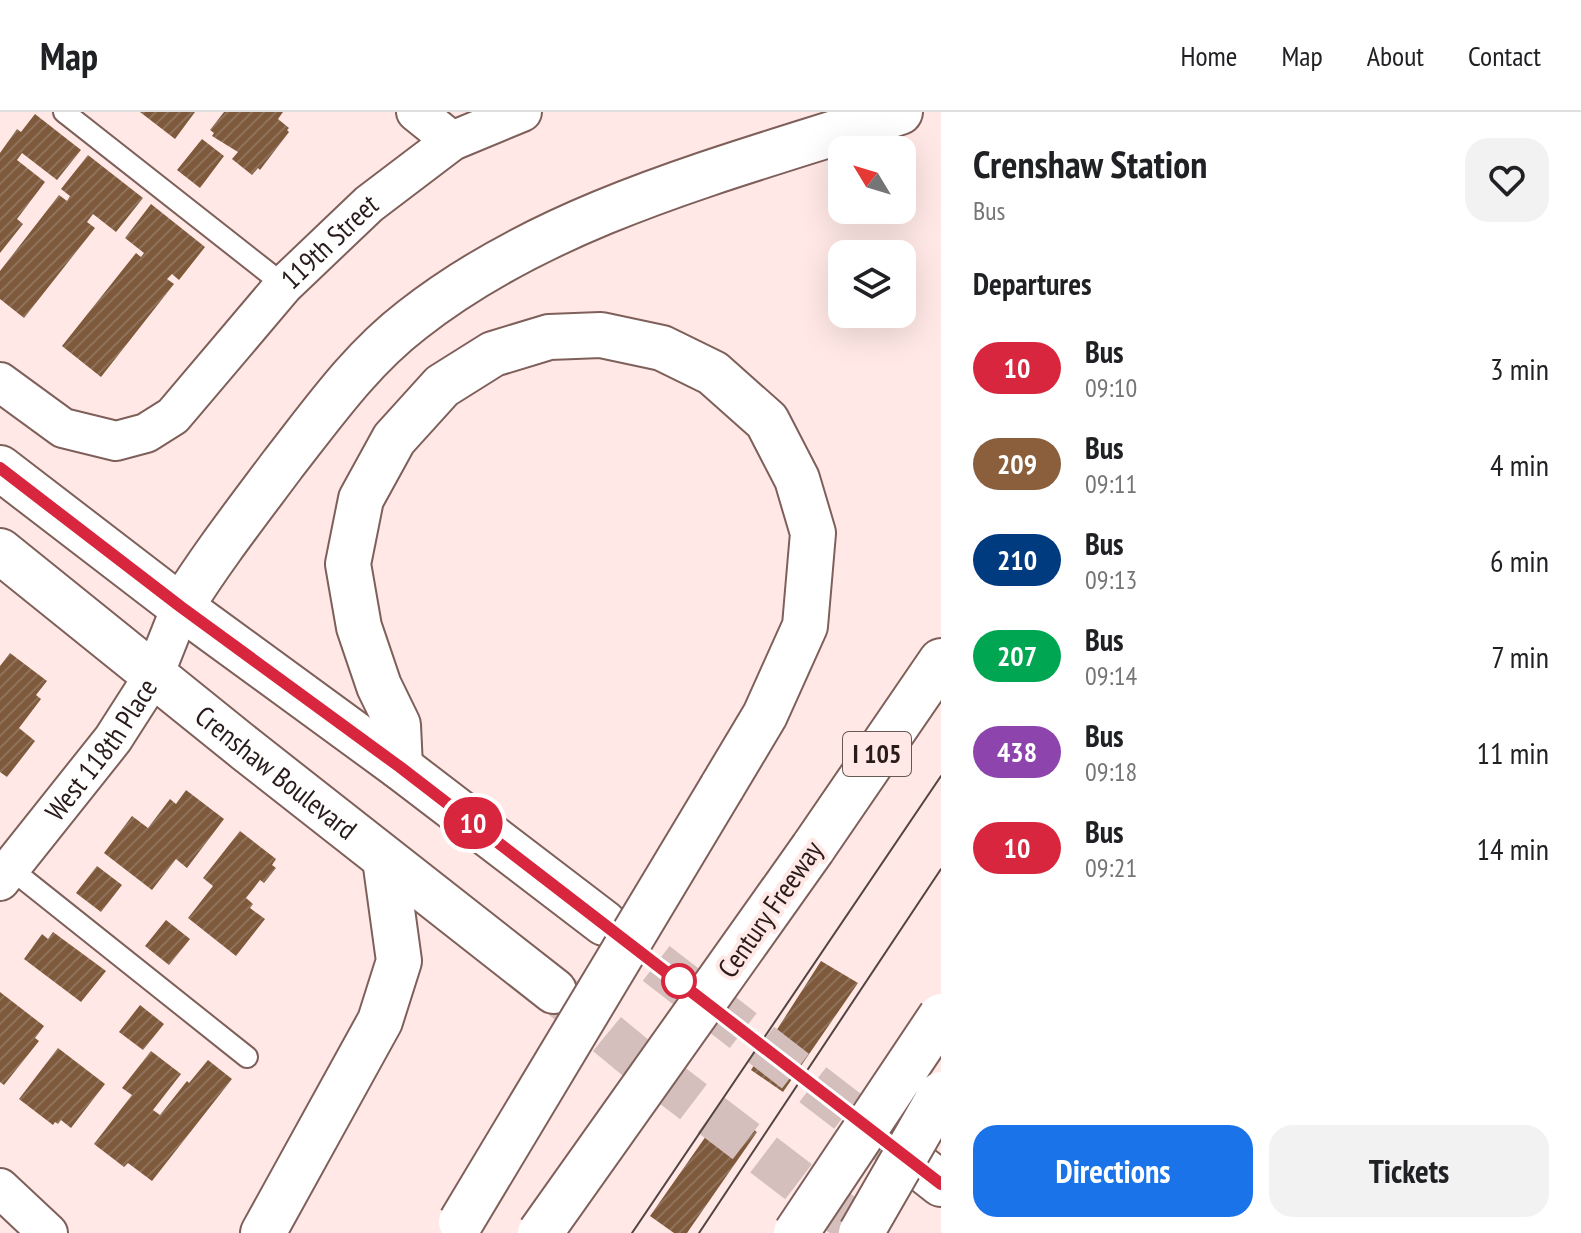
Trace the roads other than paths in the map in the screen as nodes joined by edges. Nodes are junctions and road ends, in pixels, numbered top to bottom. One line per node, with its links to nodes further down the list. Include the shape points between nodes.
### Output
1 (64, 112): 6 (lane)
2 (416, 112): 5 (street)
3 (522, 112): 5 (street, 119th Street)
4 (900, 112): 10 (main road, via 649,195 477,273 410,321 351,375)
5 (452, 141): 6 (street, 119th Street, via 369,204)
6 (284, 285): 7 (street, 119th Street, via 173,416 146,433 116,441 63,428)
7 (0, 382)
8 (0, 468): 10 (main road)
9 (0, 551): 12 (main road, Crenshaw Boulevard)
10 (181, 607): 12 (street, West 118th Place); 13 (main road)
11 (941, 661): 25 (main road, Century Freeway / I 105, bridge)
12 (154, 675): 14 (main road, Crenshaw Boulevard); 15 (street, West 118th Place, via 113,739)
13 (400, 767): 16 (main road); 22 (main road, bridge, via 398,725 359,627 348,564 361,499 394,439 442,386 493,354 549,337 601,335 662,348 713,373 767,421 797,479 813,533 805,626 765,715)
14 (385, 859): 17 (main road, Crenshaw Boulevard); 24 (main road, via 399,961 380,1021)
15 (3, 869): 19 (lane)
16 (604, 923)
17 (554, 991)
18 (941, 1016): 26 (main road, bridge)
19 (247, 1057)
20 (941, 1094): 27 (main road, bridge)
21 (0, 1188): 23 (street)
22 (457, 1227)
23 (48, 1233)
24 (263, 1233)
25 (540, 1233)
26 (796, 1233)
27 (861, 1233)

